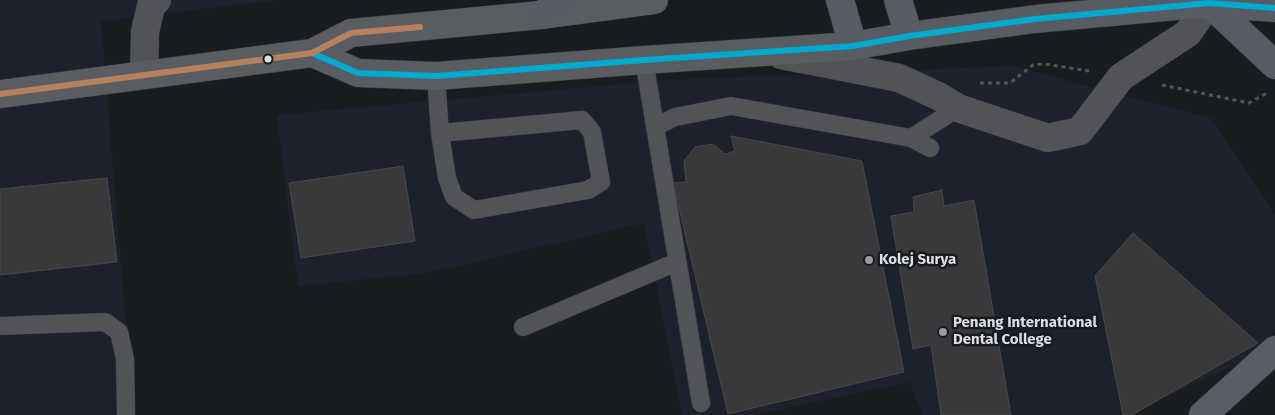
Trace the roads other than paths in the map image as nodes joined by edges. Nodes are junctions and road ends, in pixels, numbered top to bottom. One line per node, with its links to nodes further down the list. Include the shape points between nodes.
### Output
1 (157, 0): 15 (street, via 151,6 145,32)
2 (564, 0): 8 (highway)
3 (654, 0): 8 (main road)
4 (840, 0): 10 (highway)
5 (898, 0): 9 (highway)
6 (1209, 2): 7 (highway); 9 (highway, via 1035,19); 14 (highway); 18 (street, via 1188,33 1121,77 1080,131 1048,138)
7 (1275, 8)
8 (541, 15): 12 (main road, via 351,34)
9 (909, 36): 10 (highway)
10 (853, 46): 11 (main road)
11 (764, 52): 13 (main road); 18 (street, via 899,78)
12 (312, 53): 15 (main road); 16 (main road, via 358,73)
13 (644, 60): 16 (main road); 19 (lane)
14 (1275, 65)
15 (144, 75): 17 (main road)
16 (436, 76): 20 (lane)
17 (0, 94)
18 (958, 108): 21 (lane)
19 (655, 127): 21 (lane, via 675,117 730,106); 23 (lane)
20 (440, 133): 20 (lane, via 446,178 454,197 474,210 588,190 601,182 592,132 582,120)
21 (911, 138): 22 (lane)
22 (930, 148)
23 (677, 262): 25 (lane); 27 (lane)
24 (0, 326): 28 (lane, via 105,322 118,332 125,359)
25 (523, 327)
26 (1275, 350): 29 (street)
27 (701, 403)
28 (126, 415)
29 (1202, 415)

